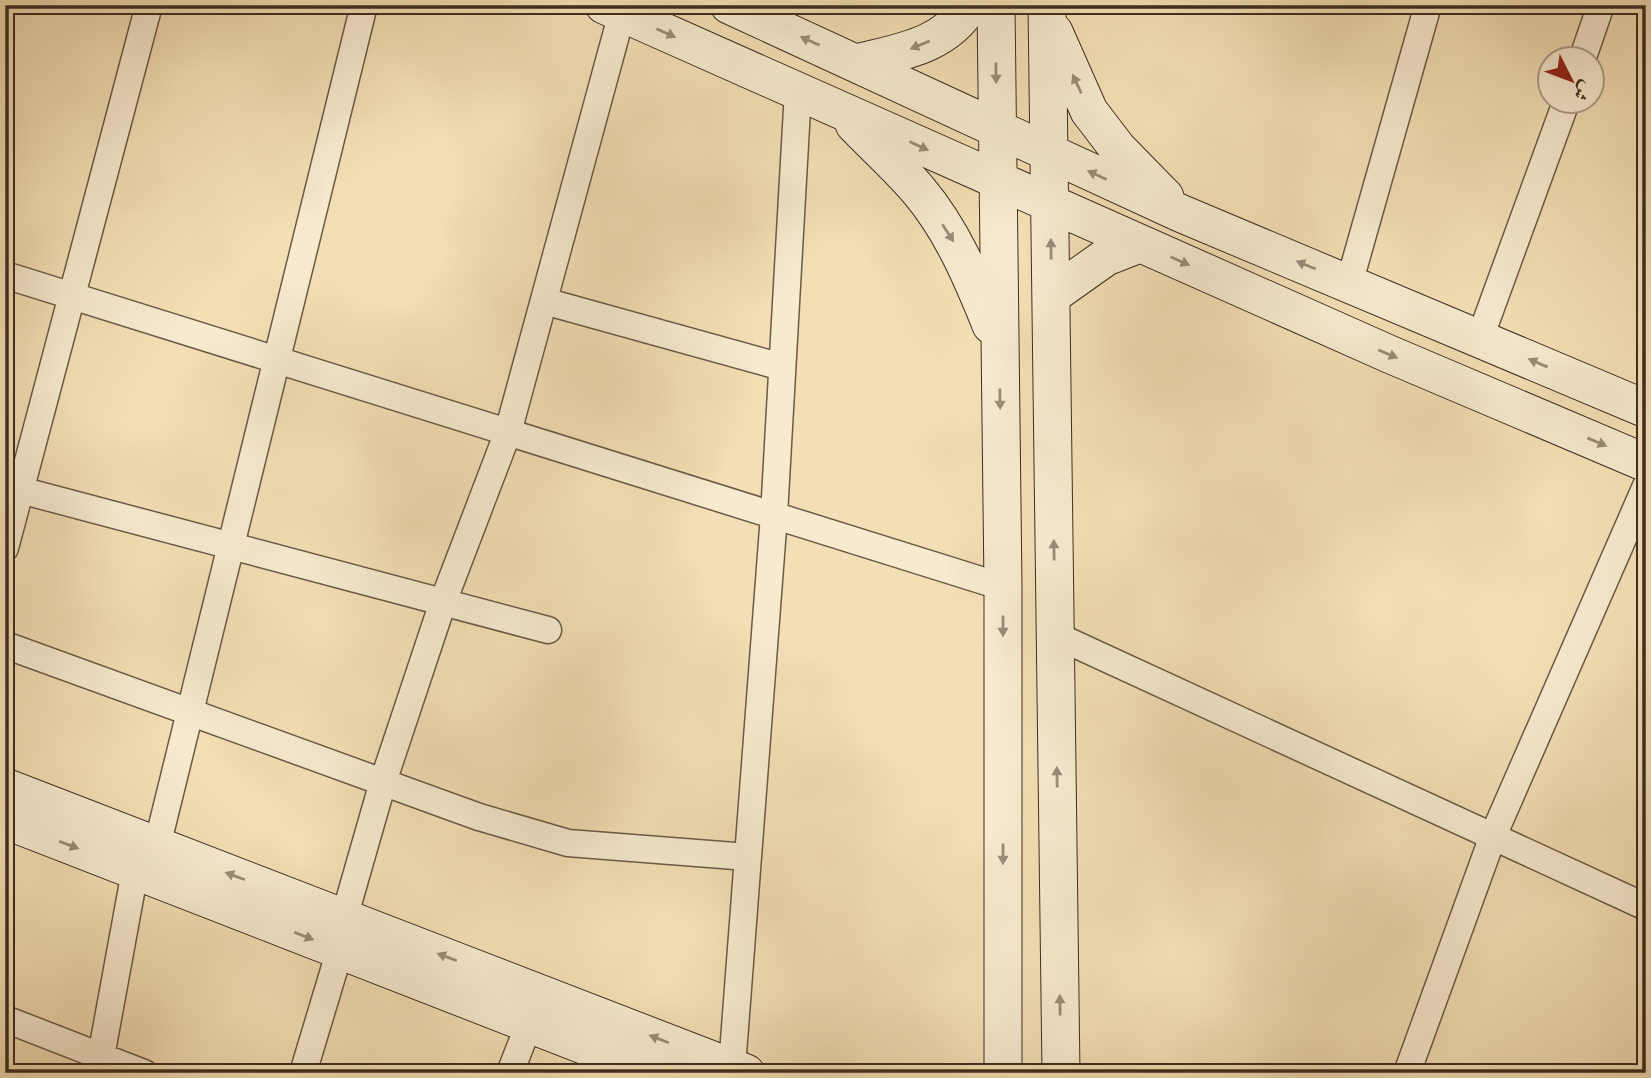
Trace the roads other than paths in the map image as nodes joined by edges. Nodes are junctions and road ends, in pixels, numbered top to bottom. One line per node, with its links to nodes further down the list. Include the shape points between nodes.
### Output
1 (149, 5): 23 (street)
2 (364, 5): 28 (street)
3 (729, 5): 11 (main road, one-way to 3)
4 (970, 5): 11 (main road, one-way to 11, via 961,21 942,35 915,48)
5 (996, 5): 15 (main road, one-way to 15)
6 (1428, 5): 22 (street)
7 (1601, 5): 10 (street)
8 (613, 9): 12 (main road, one-way to 12); 25 (street)
9 (1047, 10): 16 (main road); 19 (main road, one-way to 9, via 1118,149 1089,111)
10 (1587, 46)
11 (857, 63): 15 (main road)
12 (798, 91): 13 (main road); 29 (street)
13 (838, 108): 17 (main road, one-way to 17); 27 (main road, one-way to 27, via 919,191 952,237)
14 (1561, 116): 26 (street)
15 (997, 129): 16 (main road); 17 (main road)
16 (1049, 153): 18 (main road); 19 (main road, one-way to 16)
17 (998, 181): 18 (main road); 27 (main road)
18 (1050, 204): 20 (main road); 24 (main road, one-way to 18)
19 (1180, 213): 22 (main road, one-way to 19)
20 (1139, 244): 24 (main road, via 1107,257); 32 (main road, one-way to 32)
21 (5, 275): 23 (street)
22 (1349, 284): 26 (main road)
23 (72, 296): 28 (street); 34 (street)
24 (1051, 296): 41 (main road, one-way to 24)
25 (544, 301): 29 (street); 31 (street)
26 (1480, 338): 30 (main road, one-way to 26)
27 (1000, 348): 38 (main road, one-way to 38)
28 (276, 360): 31 (street); 36 (street)
29 (782, 367): 35 (street)
30 (1646, 409)
31 (508, 432): 35 (street); 39 (street)
32 (1646, 463)
33 (1646, 486): 47 (street)
34 (13, 488): 36 (street); 37 (street)
35 (774, 515): 38 (street); 48 (street)
36 (231, 546): 39 (street); 43 (street)
37 (5, 548)
38 (1003, 587): 60 (main road, one-way to 60)
39 (443, 602): 40 (street); 44 (street)
40 (548, 630)
41 (1055, 635): 47 (street); 61 (main road, one-way to 41)
42 (5, 645): 43 (street)
43 (190, 713): 44 (street); 49 (street)
44 (383, 782): 48 (street, via 568,843); 51 (street)
45 (5, 787): 49 (main road)
46 (5, 820): 49 (main road, one-way to 49)
47 (1493, 836): 50 (street); 62 (street)
48 (748, 857): 55 (street)
49 (146, 858): 51 (main road); 54 (street)
50 (1646, 907)
51 (342, 934): 53 (main road); 55 (main road, one-way to 51); 57 (street)
52 (5, 1019): 54 (street)
53 (529, 1024): 58 (street); 59 (main road)
54 (100, 1065): 56 (street)
55 (739, 1070)
56 (144, 1073)
57 (303, 1073)
58 (510, 1073)
59 (655, 1073)
60 (1003, 1073)
61 (1061, 1073)
62 (1407, 1073)

